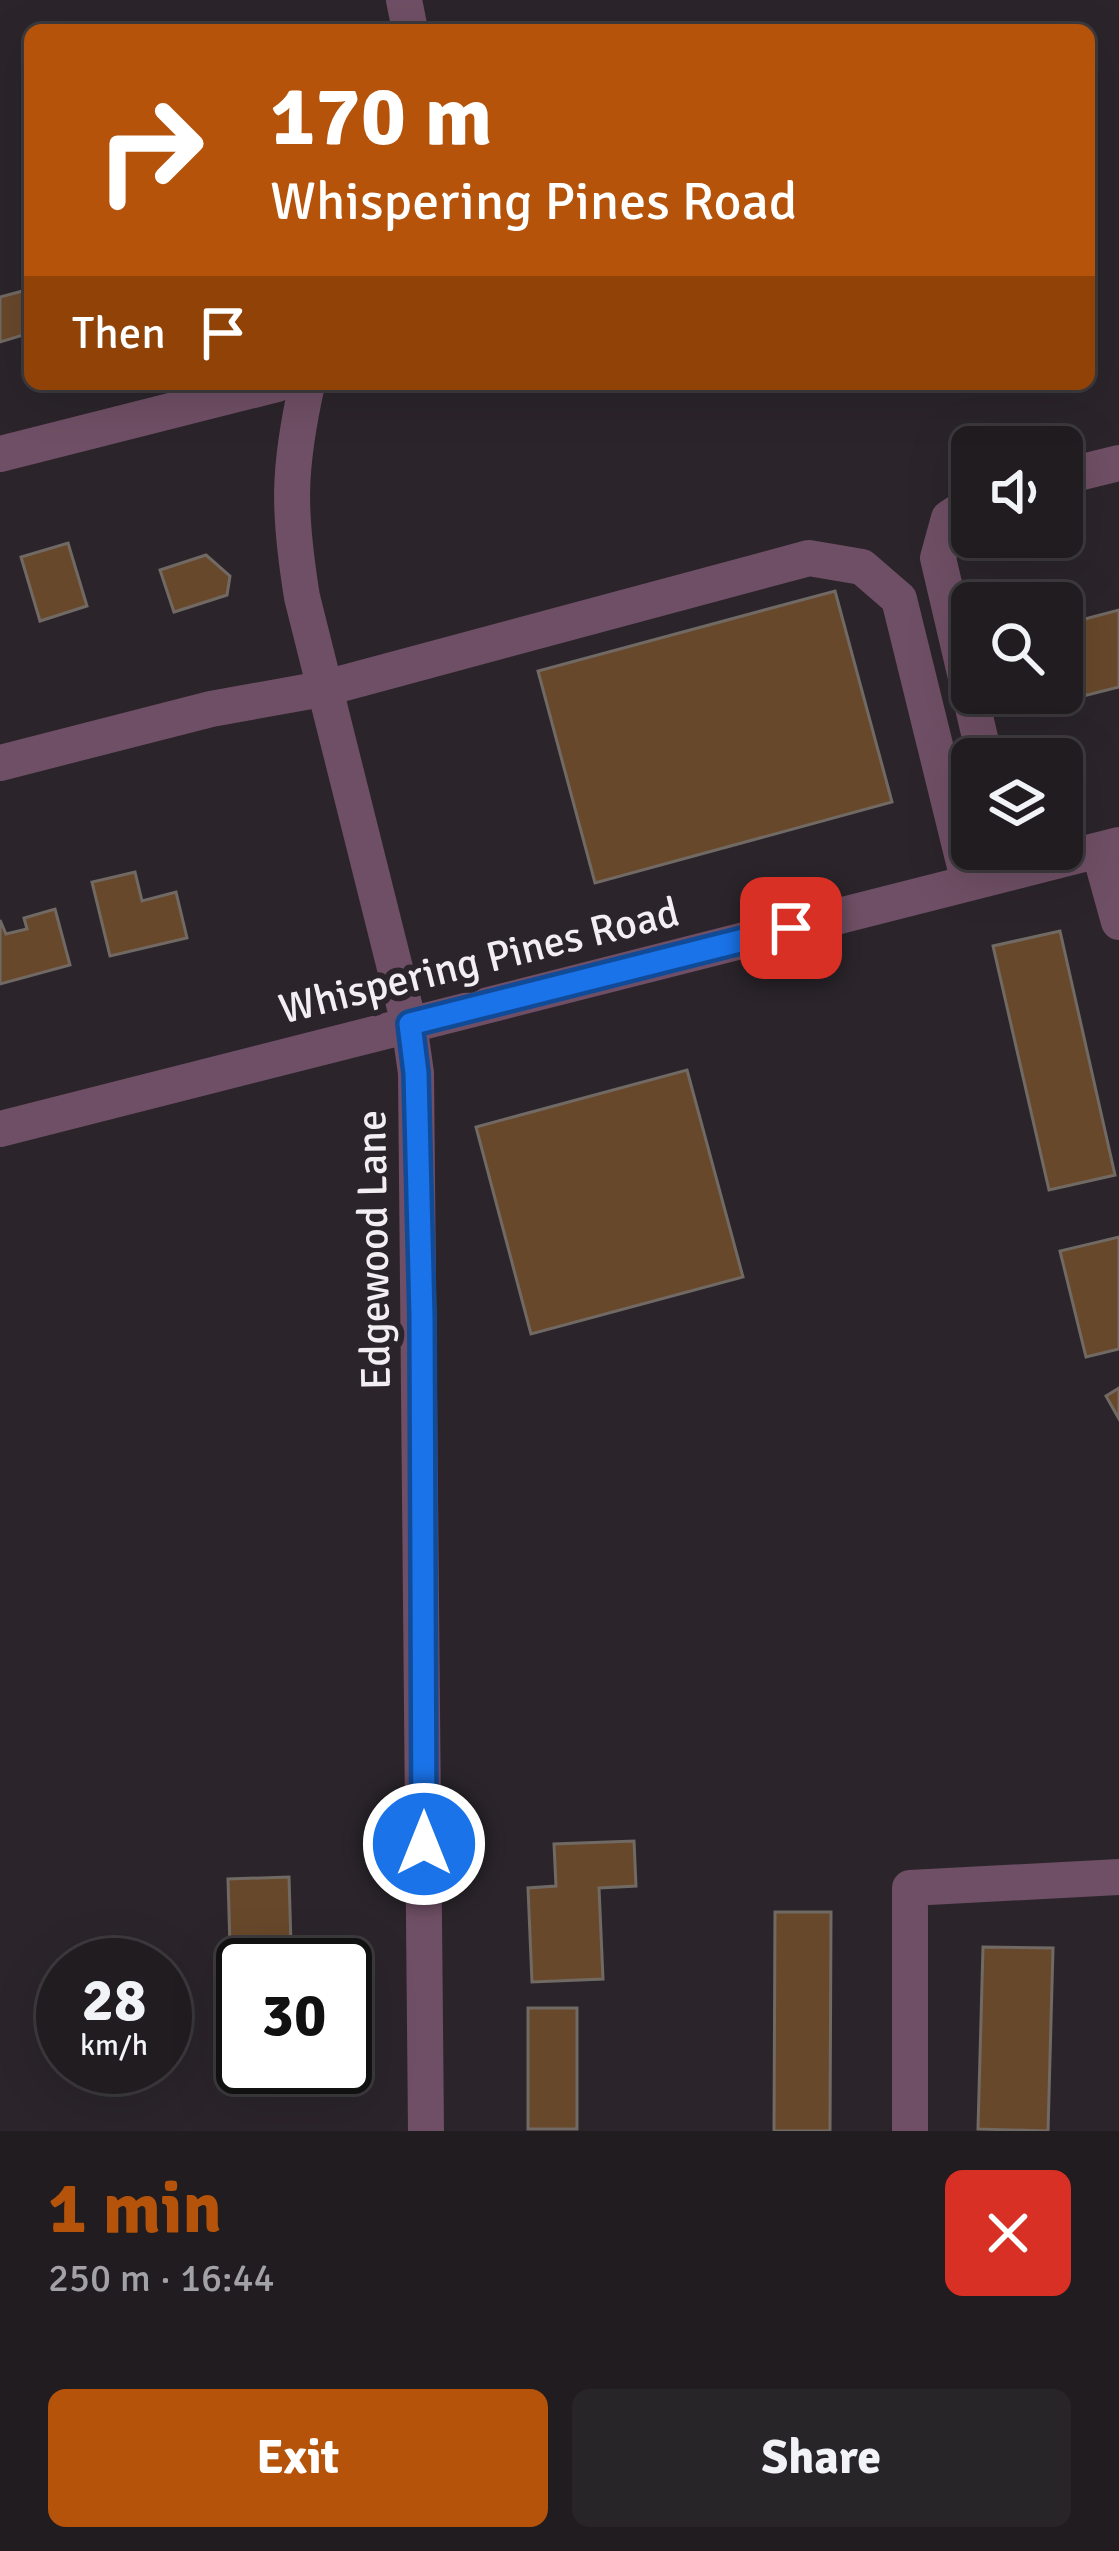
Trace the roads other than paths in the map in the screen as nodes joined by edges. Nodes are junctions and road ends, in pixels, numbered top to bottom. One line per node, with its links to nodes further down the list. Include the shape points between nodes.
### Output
1 (253, 390): 3 (street)
2 (306, 390): 7 (street, Edgewood Lane, via 290,460 291,529)
3 (0, 454)
4 (1119, 463): 5 (street)
5 (1083, 472)
6 (951, 517): 8 (street, via 938,558)
7 (322, 689): 9 (street); 12 (street, via 808,558 862,567 899,599); 14 (street, Edgewood Lane)
8 (980, 738)
9 (0, 763)
10 (1109, 847): 13 (street)
11 (993, 870): 12 (street, Whispering Pines Road)
12 (969, 883): 14 (street, Whispering Pines Road)
13 (1119, 922)
14 (410, 1024): 15 (street, Whispering Pines Road); 17 (street, Edgewood Lane, via 422,1317)
15 (0, 1129)
16 (1119, 1877): 18 (street, via 910,1888)
17 (426, 2131)
18 (910, 2131)

